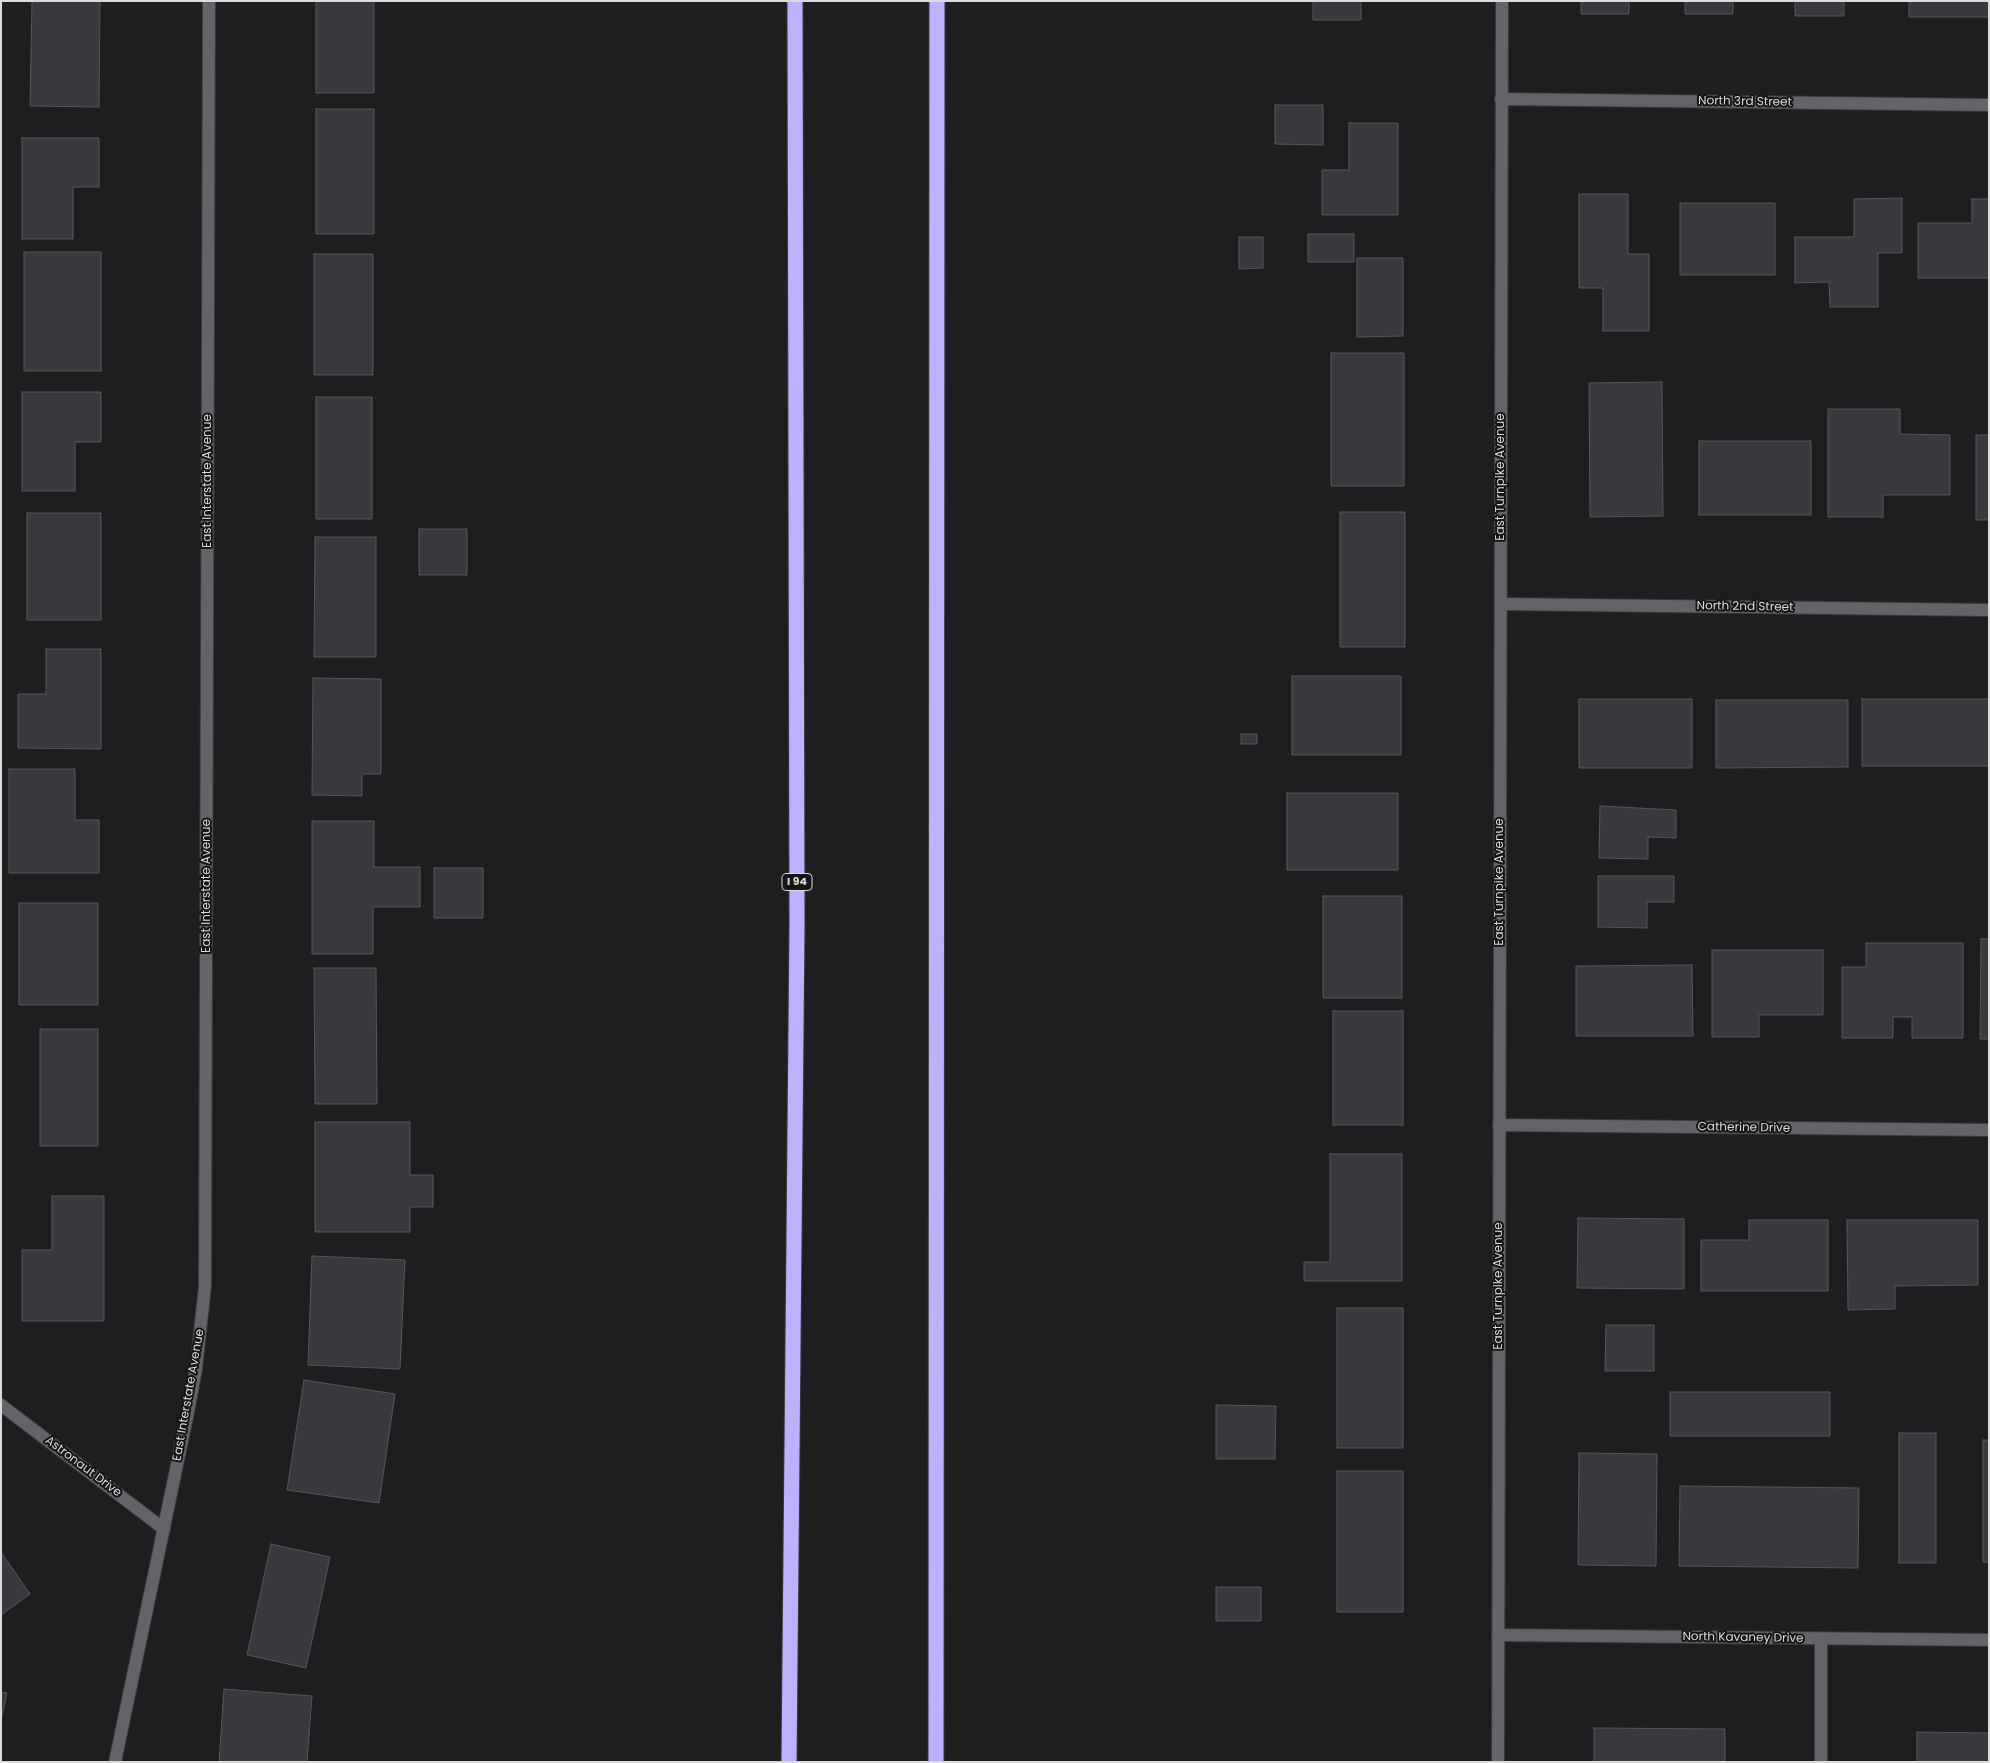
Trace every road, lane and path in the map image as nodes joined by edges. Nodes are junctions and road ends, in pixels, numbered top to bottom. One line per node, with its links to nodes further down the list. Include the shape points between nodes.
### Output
1 (210, 1): 12 (street, East Interstate Avenue, via 205,1286 196,1369)
2 (796, 1): 17 (highway, I 94, via 797,924)
3 (937, 1): 18 (highway)
4 (1502, 1): 5 (street, East Turnpike Avenue)
5 (1502, 99): 6 (street, North 3rd Street); 7 (street, East Turnpike Avenue)
6 (1989, 105)
7 (1501, 604): 8 (street, North 2nd Street); 9 (street, East Turnpike Avenue)
8 (1989, 610)
9 (1499, 1125): 10 (street, Catherine Drive); 13 (street, East Turnpike Avenue)
10 (1989, 1130)
11 (1, 1405): 12 (street, Astronaut Drive)
12 (164, 1529): 16 (street, East Interstate Avenue)
13 (1498, 1635): 14 (street, North Kavaney Drive); 19 (street, East Turnpike Avenue)
14 (1821, 1639): 15 (street, North Kavaney Drive); 20 (street)
15 (1989, 1640)
16 (115, 1762)
17 (789, 1762)
18 (936, 1762)
19 (1498, 1762)
20 (1821, 1762)

